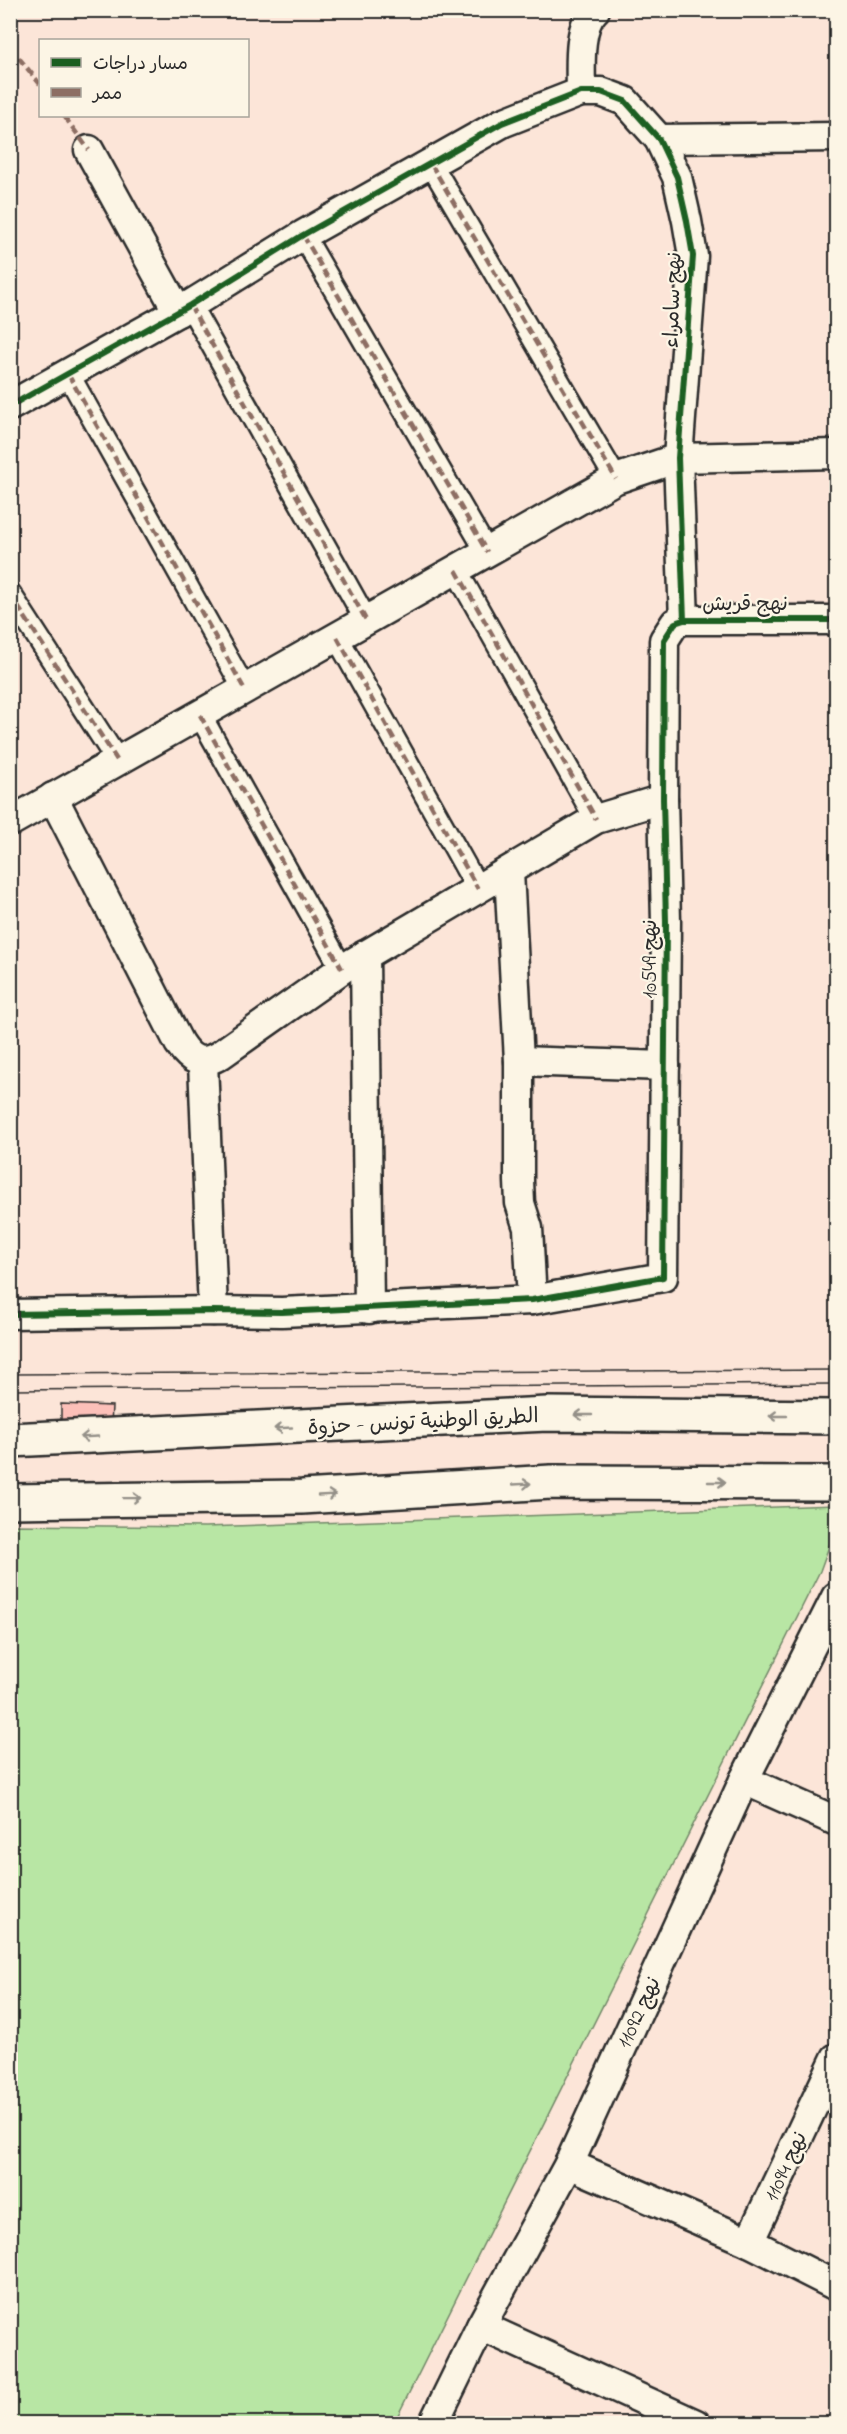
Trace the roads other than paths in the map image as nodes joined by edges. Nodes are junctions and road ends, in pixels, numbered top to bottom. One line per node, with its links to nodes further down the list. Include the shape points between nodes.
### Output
1 (595, 10): 2 (street, via 588,16 581,45)
2 (581, 92): 4 (street, نهج سامراء, via 601,92 625,101); 6 (street, via 502,123)
3 (837, 137): 4 (street)
4 (659, 139): 12 (street, نهج سامراء, via 677,177 693,256)
5 (89, 150): 8 (street)
6 (431, 165): 7 (street); 13 (street)
7 (303, 235): 8 (street); 14 (street)
8 (184, 308): 9 (street); 17 (street)
9 (68, 374): 10 (street); 22 (street)
10 (10, 406)
11 (837, 454): 12 (street)
12 (678, 458): 13 (street); 18 (street)
13 (616, 479): 14 (street)
14 (487, 552): 15 (street)
15 (456, 570): 17 (street); 27 (street)
16 (10, 594): 24 (street)
17 (366, 620): 20 (street)
18 (684, 620): 19 (street, نهج قريش); 21 (street, نهج قريش, via 675,623)
19 (837, 620)
20 (337, 637): 22 (street); 30 (street)
21 (664, 640): 26 (street, نهج 10549)
22 (244, 690): 23 (street)
23 (200, 715): 24 (street); 31 (street)
24 (117, 760): 25 (street)
25 (53, 797): 28 (street); 33 (street, via 179,1043 188,1057)
26 (663, 800): 27 (street); 34 (street, نهج 10549)
27 (596, 819): 29 (street)
28 (10, 822)
29 (509, 872): 30 (street); 32 (street)
30 (478, 889): 31 (street)
31 (353, 962): 33 (street, via 220,1055); 36 (street)
32 (519, 1061): 34 (street); 35 (street, via 520,1203 528,1228)
33 (203, 1062): 37 (street)
34 (665, 1066): 35 (street, نهج 10549, via 663,1277)
35 (532, 1300): 36 (street)
36 (369, 1309): 37 (street)
37 (213, 1311): 38 (street)
38 (10, 1314)
39 (837, 1417): 40 (highway, الطريق الوطنية تونس - حزوة, one-way to 40, via 547,1414)
40 (10, 1440)
41 (837, 1483): 42 (highway, one-way to 41, via 302,1497 551,1482)
42 (10, 1501)
43 (837, 1597): 44 (street, نهج 11092)
44 (744, 1780): 45 (street); 47 (street, نهج 11092)
45 (837, 1821)
46 (837, 2058): 48 (street, نهج 11094)
47 (569, 2164): 48 (street); 50 (street, نهج 11092)
48 (749, 2242): 49 (street)
49 (837, 2286)
50 (481, 2326): 51 (street, نهج 11092); 52 (street)
51 (433, 2424)
52 (696, 2424)

